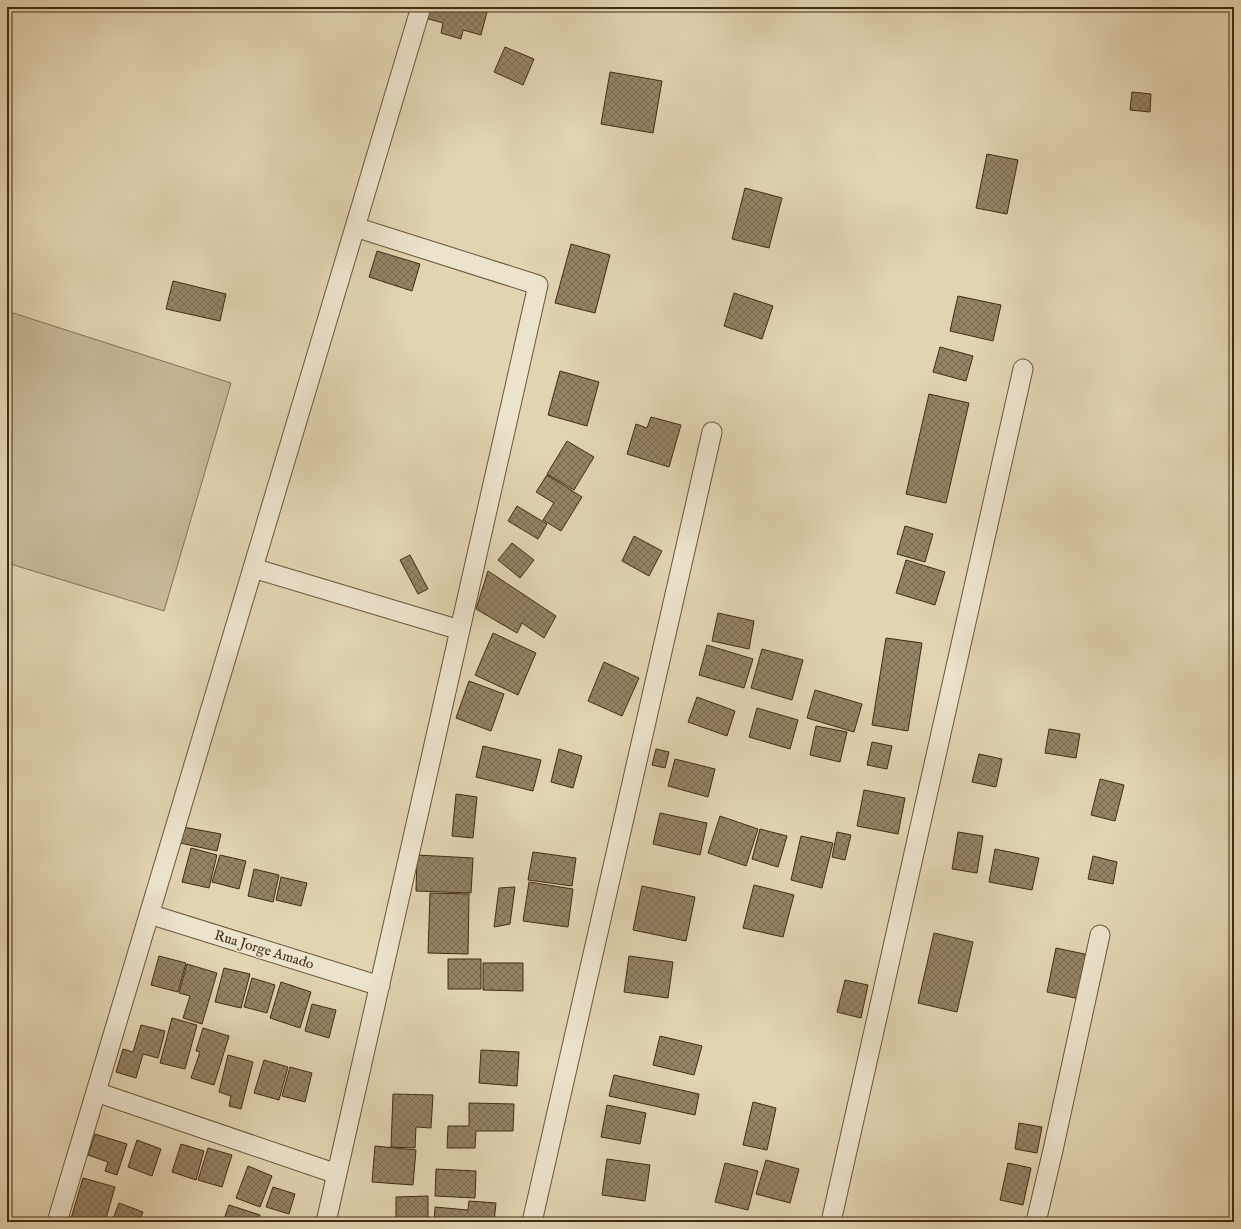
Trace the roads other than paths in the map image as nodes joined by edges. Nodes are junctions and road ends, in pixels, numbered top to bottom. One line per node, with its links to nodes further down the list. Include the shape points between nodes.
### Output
1 (421, 7): 2 (street)
2 (355, 227): 5 (street); 6 (street, via 538,285)
3 (1024, 369): 15 (street)
4 (712, 432): 14 (street)
5 (253, 568): 6 (street); 7 (street)
6 (460, 630): 9 (street)
7 (149, 914): 9 (street, Rua Jorge Amado); 10 (street)
8 (1100, 935): 16 (street)
9 (380, 986): 11 (street)
10 (96, 1092): 11 (street); 12 (street)
11 (337, 1174): 13 (street)
12 (56, 1222)
13 (326, 1222)
14 (532, 1222)
15 (832, 1222)
16 (1036, 1222)

